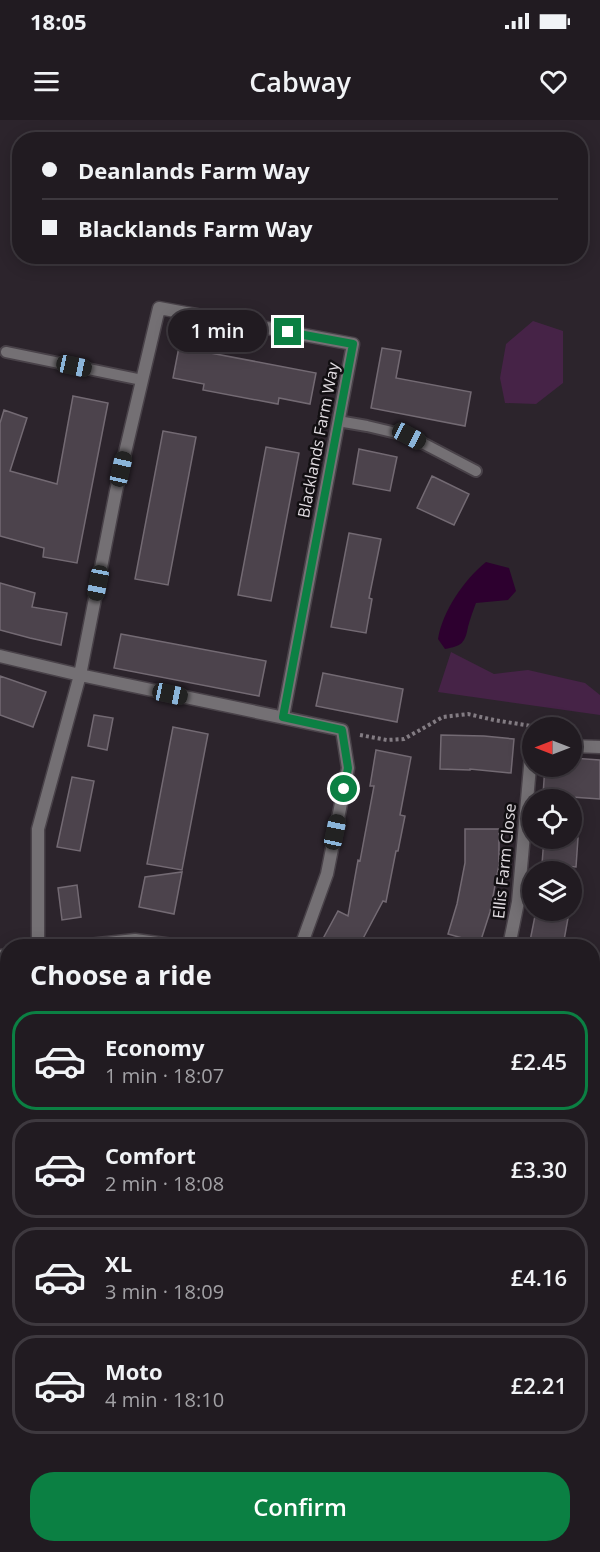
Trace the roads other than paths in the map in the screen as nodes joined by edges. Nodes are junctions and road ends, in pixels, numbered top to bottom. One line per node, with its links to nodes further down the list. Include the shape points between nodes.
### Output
1 (6, 352): 2 (lane)
2 (142, 380): 3 (street, Blacklands Farm Way, via 159,308 353,344); 6 (street, Blacklands Farm Way)
3 (338, 422): 4 (lane, via 409,436); 7 (street, Blacklands Farm Way)
4 (476, 471)
5 (0, 656): 6 (street)
6 (80, 675): 7 (street); 11 (street, Blacklands Farm Way, via 38,829)
7 (283, 717): 12 (street, via 342,730 348,768 327,874)
8 (582, 746): 9 (street)
9 (600, 747)
10 (529, 777): 13 (street, Ellis Farm Close, via 518,902)
11 (38, 939)
12 (304, 939)
13 (510, 939)

